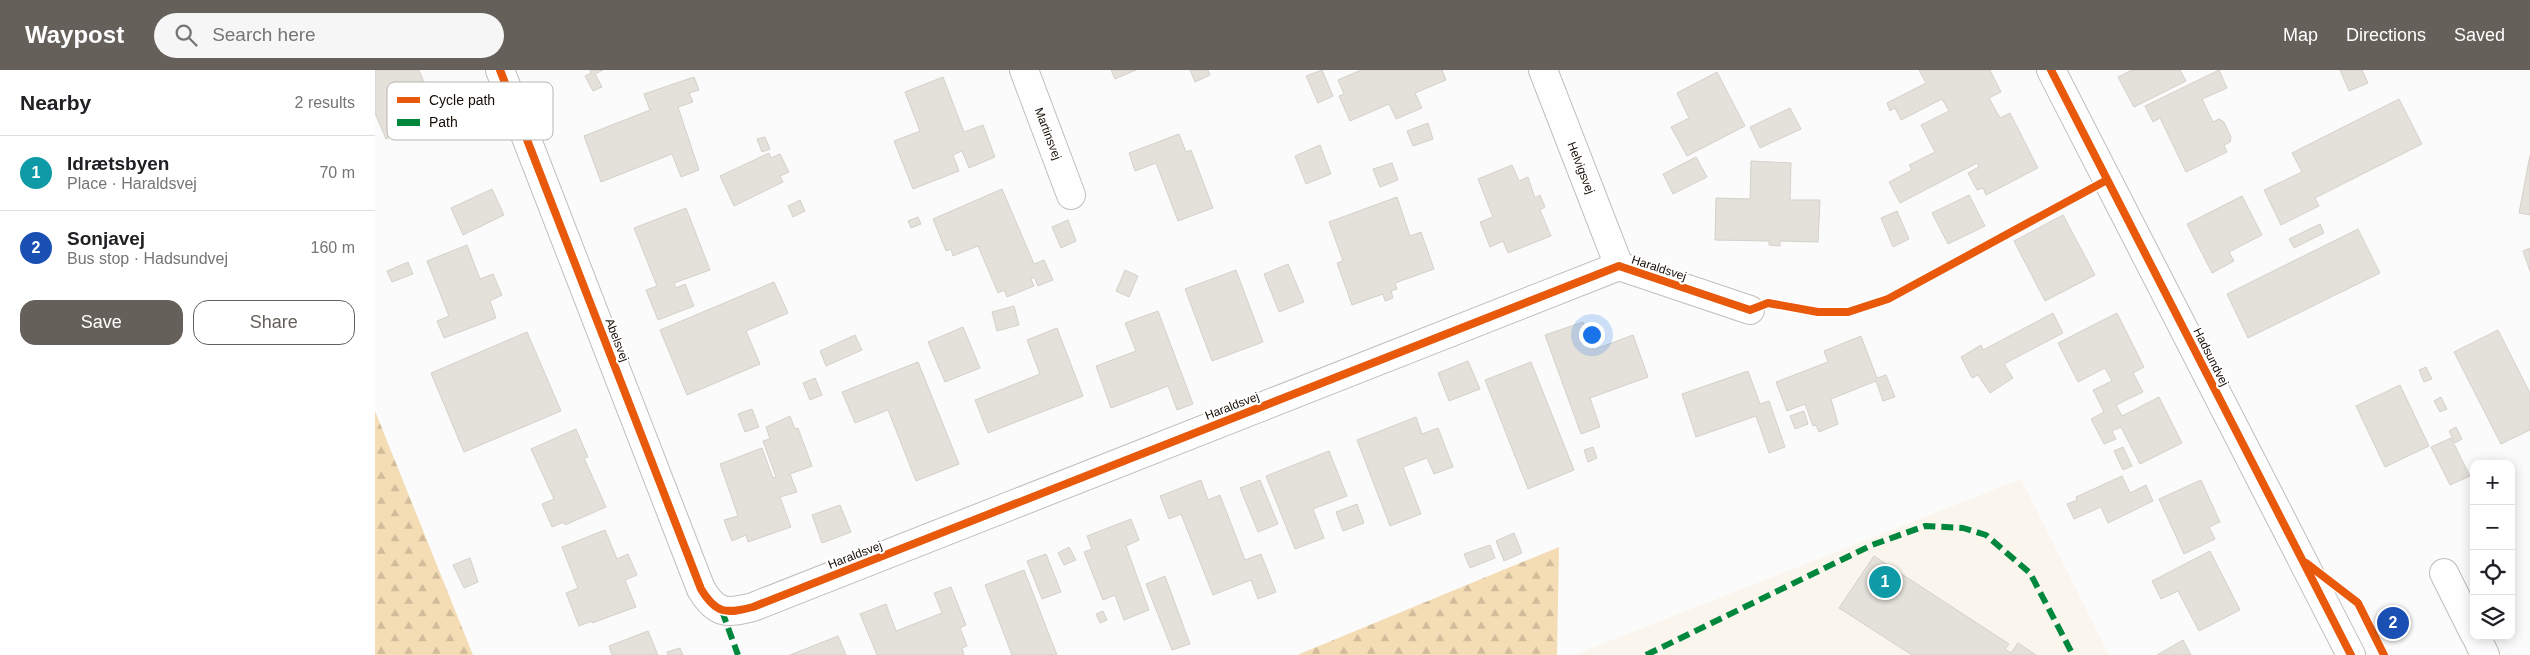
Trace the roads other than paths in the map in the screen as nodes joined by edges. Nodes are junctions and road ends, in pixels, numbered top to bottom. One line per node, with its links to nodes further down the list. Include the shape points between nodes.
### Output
1 (500, 70): 5 (street, Abelsvej)
2 (1024, 70): 7 (street, Martinsvej)
3 (1543, 70): 8 (street, Helvigsvej)
4 (2051, 70): 14 (street, Hadsundvej)
5 (505, 82)
6 (527, 140): 11 (street, Abelsvej, via 701,589 709,602)
7 (1071, 195)
8 (1619, 266): 9 (street, Haraldsvej); 11 (street, Haraldsvej, via 753,607)
9 (1750, 310)
10 (2445, 573): 12 (street)
11 (722, 611)
12 (2470, 625)
13 (2477, 640): 15 (street)
14 (2351, 655)
15 (2485, 655)

